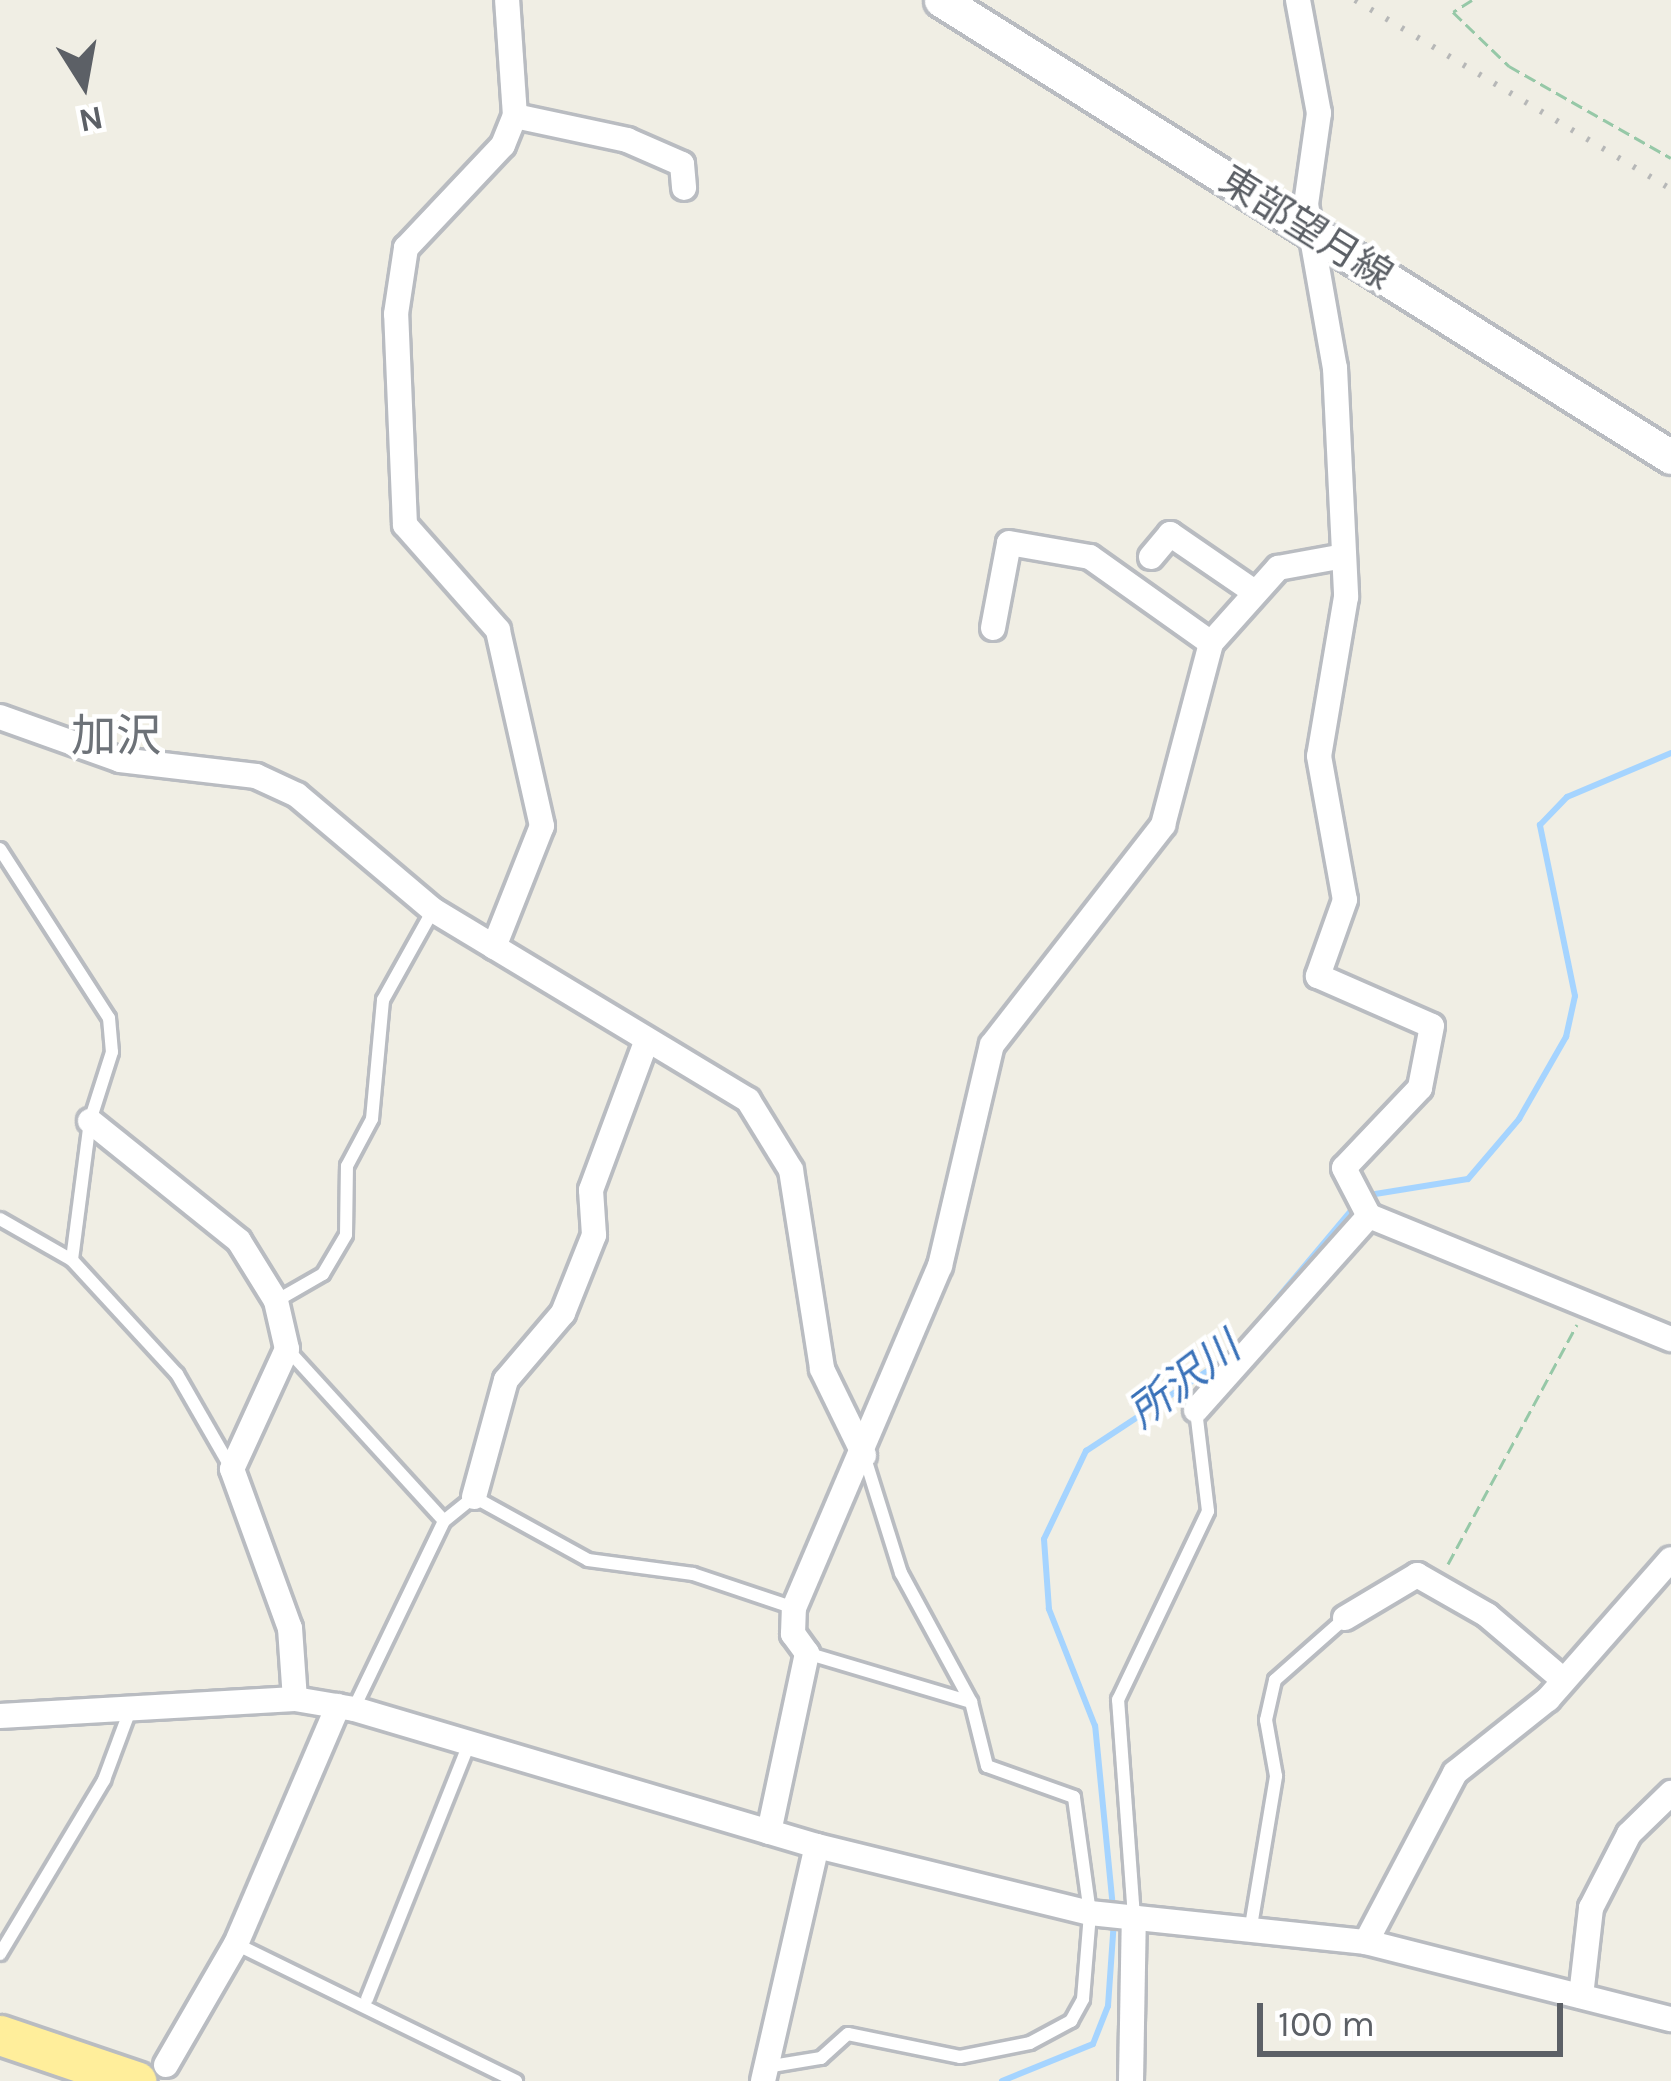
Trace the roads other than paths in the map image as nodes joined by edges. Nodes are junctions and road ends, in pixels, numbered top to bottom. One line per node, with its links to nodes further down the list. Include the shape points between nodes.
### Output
1 (507, 0): 4 (street)
2 (941, 0): 6 (main road, 東部望月線)
3 (1298, 0): 6 (street, via 1319,113)
4 (515, 116): 5 (street, via 627,140 682,164); 16 (street, via 502,146 406,248 395,314 405,525 498,630 542,826)
5 (684, 188)
6 (1307, 229): 7 (main road, 東部望月線); 8 (street, via 1334,368)
7 (1671, 457)
8 (1344, 556): 10 (street, via 1278,568); 19 (street, via 1318,756 1345,900 1318,976 1432,1026 1420,1088 1344,1168)
9 (1151, 557): 10 (street, via 1170,534)
10 (1253, 591): 12 (street)
11 (992, 628): 12 (street, via 1009,543 1090,557)
12 (1211, 643): 26 (street, via 1163,825 992,1045 958,1213)
13 (0, 717): 15 (street, via 120,760 256,776 297,795)
14 (0, 849): 18 (lane, via 109,1018 112,1052)
15 (433, 910): 16 (street); 22 (lane, via 383,1000 372,1119 347,1166 346,1235 323,1274)
16 (494, 947): 17 (street)
17 (646, 1042): 26 (street, via 748,1100 772,1132 791,1170 823,1369); 28 (street, via 591,1190 594,1235 563,1313 506,1380)
18 (90, 1120): 21 (lane); 22 (street, via 239,1241)
19 (1369, 1216): 23 (street); 25 (street)
20 (0, 1219): 21 (lane)
21 (72, 1259): 27 (lane, via 177,1373)
22 (276, 1301): 24 (street)
23 (1671, 1340)
24 (287, 1349): 27 (street); 29 (lane)
25 (1196, 1410): 45 (lane, via 1208,1511 1118,1700)
26 (864, 1454): 31 (street); 36 (lane, via 901,1573)
27 (232, 1469): 35 (street, via 290,1628)
28 (474, 1497): 29 (lane); 31 (lane, via 588,1560 693,1574)
29 (444, 1520): 38 (lane)
30 (1671, 1559): 34 (street)
31 (794, 1608): 33 (street, via 793,1634)
32 (1345, 1618): 34 (street, via 1396,1579 1439,1581); 46 (lane, via 1275,1680 1265,1720 1276,1776)
33 (807, 1653): 36 (lane); 42 (street)
34 (1561, 1678): 47 (street, via 1433,1802)
35 (295, 1699): 37 (street); 38 (street)
36 (971, 1702): 44 (lane, via 987,1766 1074,1797)
37 (131, 1708): 39 (street); 49 (lane, via 104,1780)
38 (346, 1708): 40 (street); 48 (street)
39 (0, 1716)
40 (470, 1743): 42 (street); 51 (lane)
41 (1671, 1792): 50 (street, via 1629,1834 1591,1908)
42 (769, 1832): 43 (street)
43 (817, 1846): 44 (street); 55 (street)
44 (1090, 1913): 45 (street); 55 (lane, via 1083,1999 1051,2036 960,2057 848,2034 821,2058)
45 (1134, 1917): 46 (street); 57 (street)
46 (1251, 1926): 47 (street)
47 (1366, 1942): 50 (street)
48 (236, 1944): 51 (lane, via 280,1973); 54 (street)
49 (0, 1954)
50 (1581, 1996): 52 (street)
51 (367, 1999): 56 (lane)
52 (1671, 2019)
53 (0, 2035): 54 (highway)
54 (151, 2073)
55 (765, 2074)
56 (516, 2081)
57 (1131, 2081)

